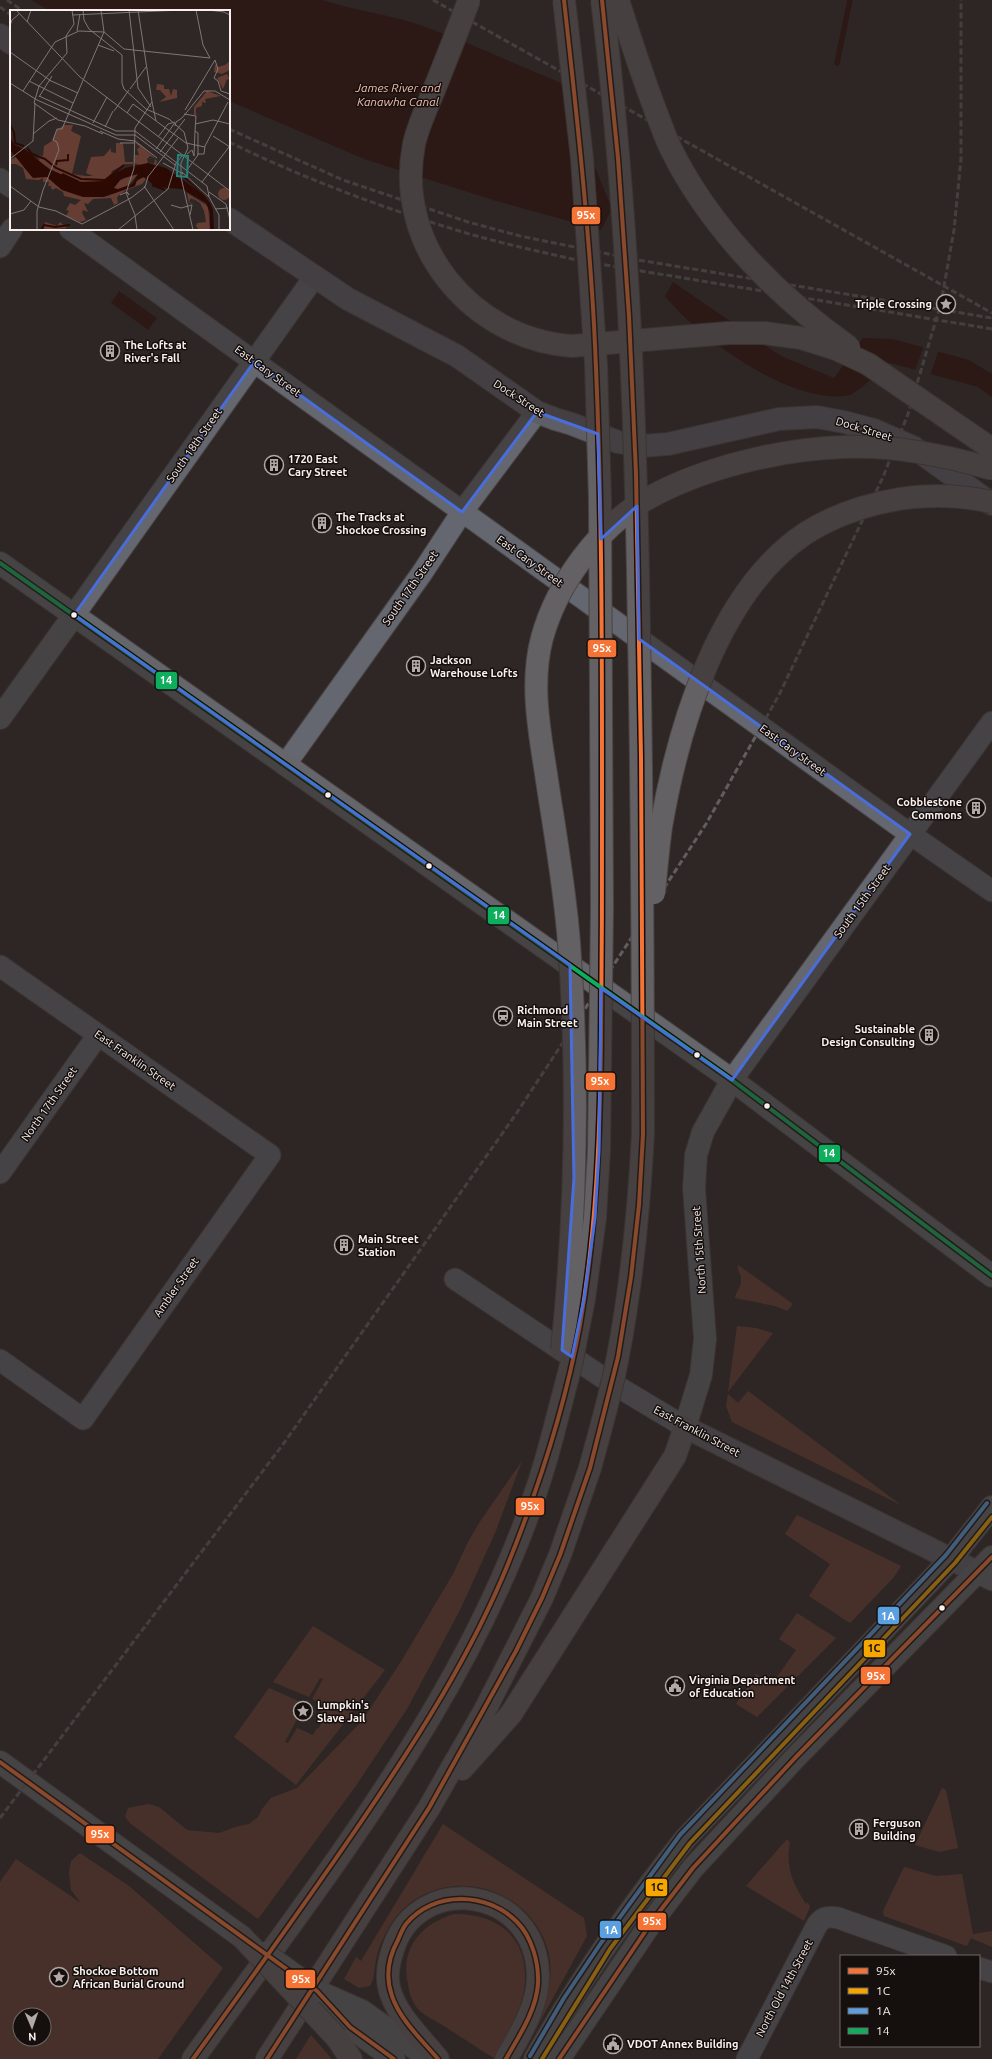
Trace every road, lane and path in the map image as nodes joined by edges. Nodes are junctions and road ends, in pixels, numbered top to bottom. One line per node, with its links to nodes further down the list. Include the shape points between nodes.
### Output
1 (469, 0): 16 (highway, bridge, via 414,143 411,171 412,198 417,224 441,272 469,302 512,330 557,345 572,346 728,333 764,333 808,340 836,349 868,364)
2 (564, 0): 37 (highway, bridge, via 582,158 596,364 600,507 602,907 599,1151 595,1218 584,1299 571,1366)
3 (602, 0): 28 (highway, bridge, via 622,194 636,442)
4 (618, 0): 16 (highway, bridge, via 670,148 698,196 737,246 795,305 838,339)
5 (0, 35): 6 (main road)
6 (10, 42)
7 (0, 179): 8 (street)
8 (10, 186)
9 (230, 220): 13 (main road, Dock Street)
10 (11, 230): 12 (street)
11 (71, 230): 14 (street, East Cary Street)
12 (0, 247)
13 (315, 276): 14 (street, South 18th Street); 15 (main road, Dock Street, via 348,299 457,356)
14 (254, 362): 19 (street, East Cary Street); 21 (street, South 18th Street)
15 (537, 412): 18 (main road, Dock Street, via 618,442 642,446 668,444 779,419 817,418 844,422 874,430 913,447); 19 (street, South 17th Street)
16 (992, 449)
17 (992, 469): 37 (highway, bridge, via 948,457 895,449 846,447 798,450 724,467 677,485 645,501 615,523 569,576 554,605 542,638 536,667 536,704 569,943 575,1094 572,1217)
18 (992, 503): 28 (highway, bridge, via 967,497 917,495 879,502 837,516 806,533 771,562 743,596 722,632 684,727 661,827)
19 (462, 512): 24 (street, South 17th Street, via 422,573); 25 (street, East Cary Street)
20 (0, 562): 21 (main road)
21 (74, 615): 22 (main road); 24 (main road)
22 (0, 718)
23 (992, 722): 25 (street, South 15th Street)
24 (285, 765): 30 (main road)
25 (910, 834): 26 (street, East Cary Street); 30 (street, South 15th Street)
26 (992, 891)
27 (0, 966): 29 (street, East Franklin Street)
28 (643, 990): 42 (highway, bridge, via 643,1134 639,1205 618,1357 590,1468 542,1598 492,1697)
29 (98, 1035): 31 (street, East Franklin Street); 32 (street, North 17th Street)
30 (732, 1080): 33 (main road); 36 (main road, North 15th Street, via 703,1132 696,1155 694,1188 705,1339 701,1375)
31 (270, 1155): 35 (street, Ambler Street, via 83,1419)
32 (0, 1173)
33 (992, 1276)
34 (455, 1279): 36 (street, East Franklin Street, via 606,1379)
35 (2, 1366)
36 (686, 1427): 39 (main road, East Franklin Street); 42 (highway, via 675,1456 511,1714)
37 (553, 1434): 48 (highway, via 548,1455 507,1568 450,1685 372,1807)
38 (992, 1507): 39 (main road)
39 (951, 1559): 40 (main road, East Franklin Street); 55 (main road, via 685,1839 647,1887 569,1999)
40 (987, 1570): 56 (main road, via 795,1758 698,1863 649,1926)
41 (0, 1762): 43 (main road)
42 (429, 1808): 49 (highway)
43 (237, 1933): 47 (highway, bridge); 47 (main road, bridge, via 317,1991)
44 (943, 1955): 57 (street, North Old 14th Street, via 838,1918 822,1919)
45 (980, 1968): 46 (street)
46 (992, 1972)
47 (349, 2025): 50 (highway); 51 (main road); 52 (main road)
48 (193, 2059)
49 (267, 2059)
50 (351, 2059)
51 (394, 2059)
52 (430, 2059)
53 (438, 2059): 54 (highway, via 396,2007 389,1987 388,1966 395,1943 410,1920 439,1902 468,1898 484,1901 510,1914 528,1935 537,1961 538,1976 534,2000 522,2031)
54 (506, 2059)
55 (535, 2059)
56 (559, 2059)
57 (747, 2059)

